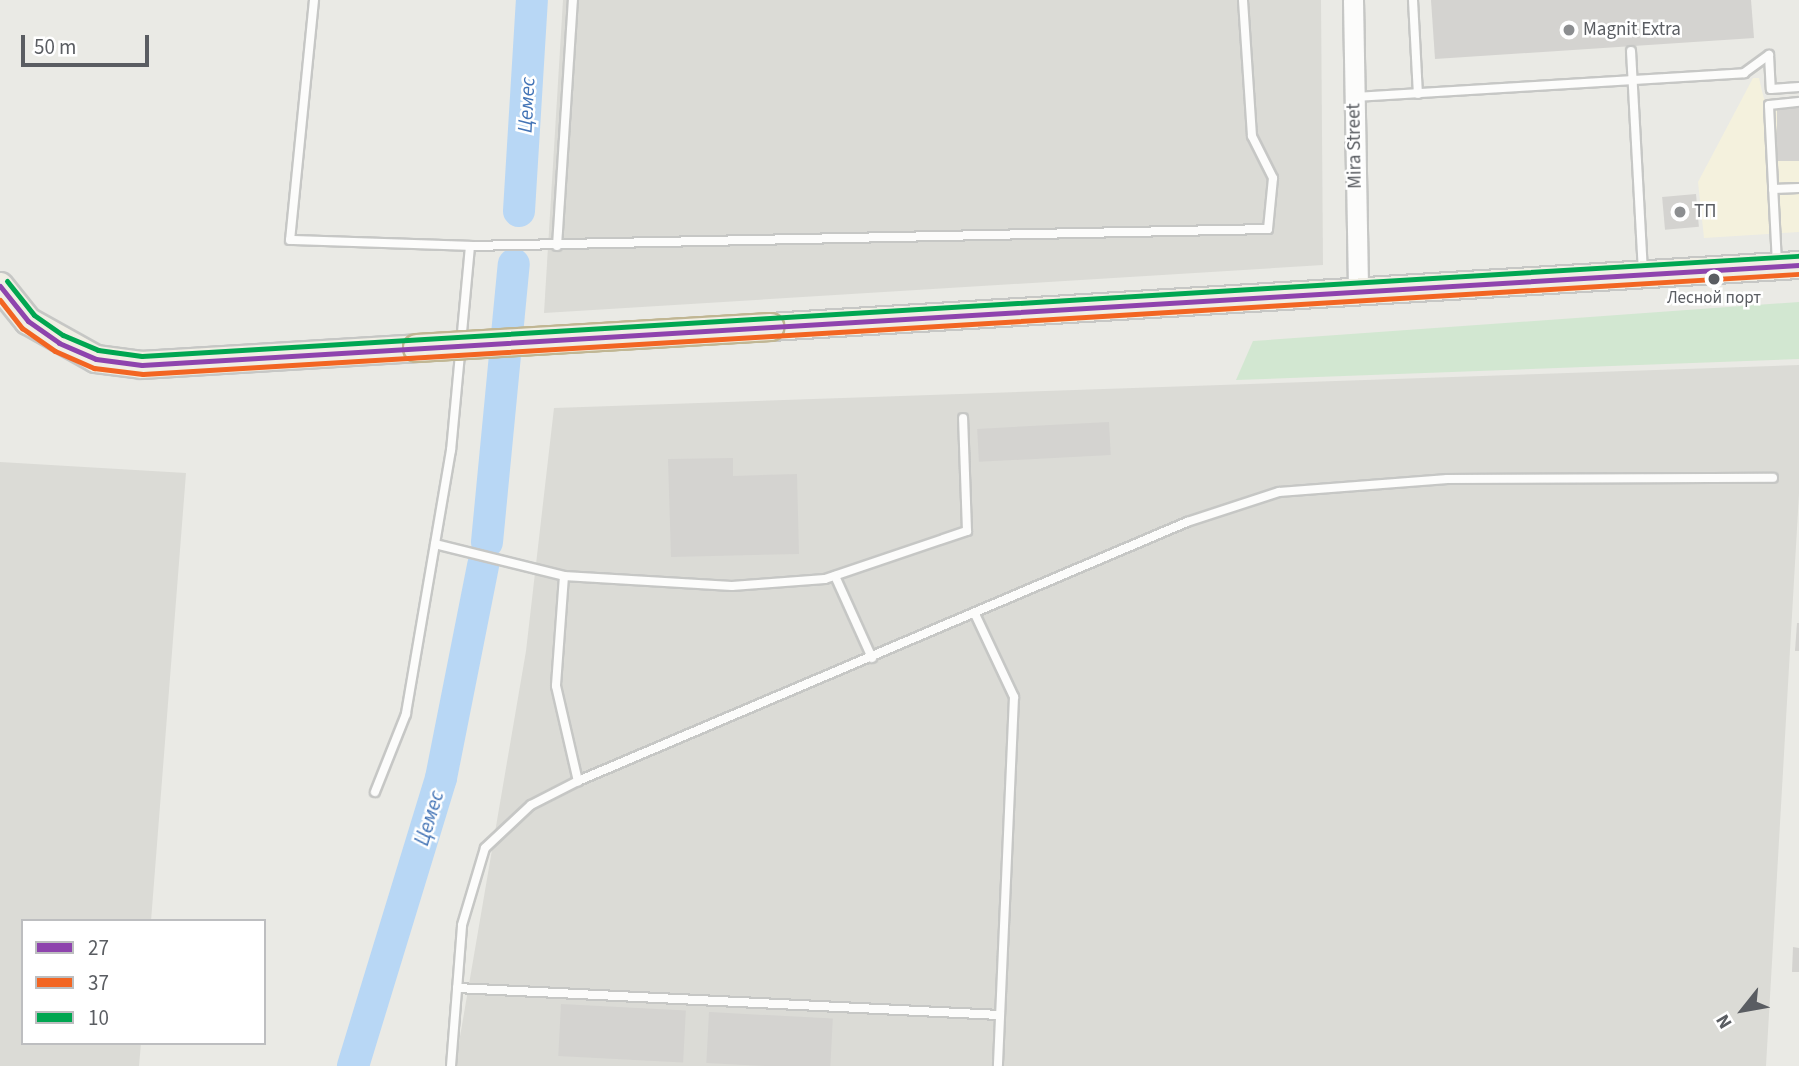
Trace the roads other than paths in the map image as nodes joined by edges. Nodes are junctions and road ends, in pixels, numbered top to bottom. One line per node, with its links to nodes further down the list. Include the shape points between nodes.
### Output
1 (314, 0): 14 (lane, via 290,240)
2 (573, 0): 15 (lane)
3 (1243, 0): 15 (lane, via 1252,136 1273,178 1268,229)
4 (1353, 0): 10 (street, Mira Street)
5 (1413, 0): 9 (lane)
6 (1630, 51): 7 (lane)
7 (1632, 81): 8 (lane, via 1744,73 1769,55 1771,89); 9 (lane); 17 (lane)
8 (1799, 88)
9 (1418, 94): 10 (lane)
10 (1355, 97): 19 (street, Mira Street)
11 (1799, 103): 13 (lane, via 1769,105)
12 (1799, 188): 13 (lane)
13 (1773, 189): 16 (lane)
14 (470, 246): 15 (lane); 22 (lane)
15 (557, 246)
16 (1788, 265): 17 (highway)
17 (1643, 274): 19 (highway)
18 (0, 286): 19 (highway, bridge, via 28,321 59,344 96,359 142,365)
19 (1358, 292)
20 (963, 418): 24 (lane, via 967,531)
21 (1773, 478): 25 (lane, via 1447,479 1279,492 1187,522)
22 (435, 544): 23 (lane); 28 (lane, via 406,714)
23 (564, 576): 24 (lane, via 732,586); 27 (lane, via 556,686)
24 (835, 576): 26 (lane)
25 (975, 614): 26 (lane); 30 (lane, via 1014,697)
26 (872, 658): 27 (lane)
27 (578, 781): 29 (lane, via 531,805 485,848 462,925)
28 (375, 792)
29 (457, 988): 30 (lane); 31 (lane)
30 (1000, 1015): 32 (lane)
31 (451, 1066)
32 (998, 1066)

